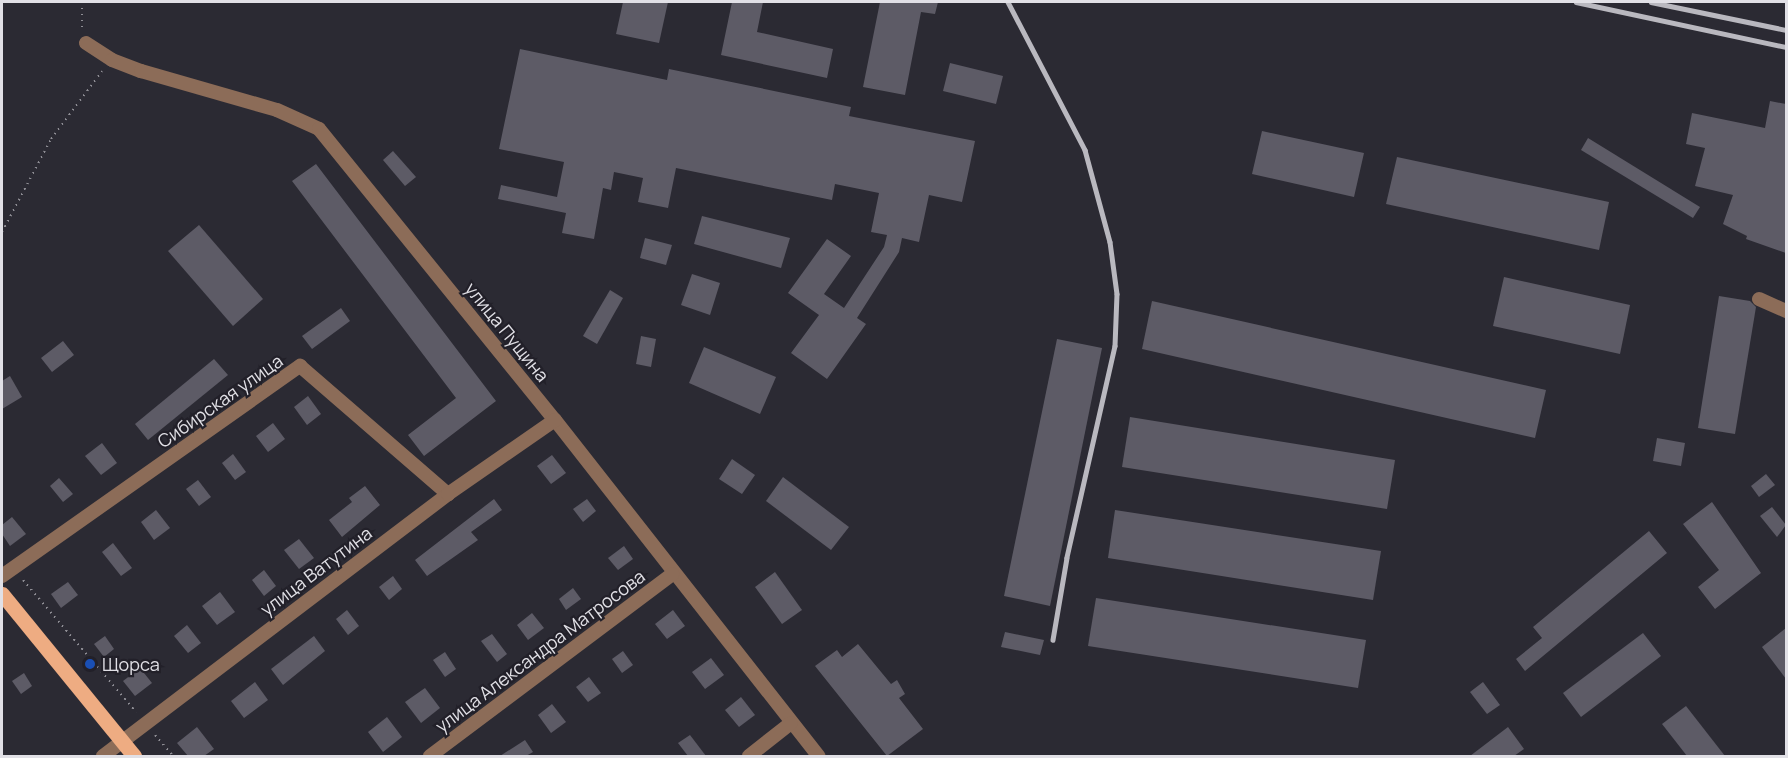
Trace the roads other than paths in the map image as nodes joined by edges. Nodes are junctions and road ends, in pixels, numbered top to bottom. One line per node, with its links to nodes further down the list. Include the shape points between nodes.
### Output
1 (86, 44): 4 (street, улица Пущина, via 112,60 277,110 319,129)
2 (1759, 299): 3 (street)
3 (1786, 310)
4 (555, 420): 5 (street, улица Ватутина); 7 (street, улица Пущина)
5 (448, 494): 6 (street, Сибирская улица, via 300,366); 10 (street, улица Ватутина)
6 (7, 572)
7 (672, 574): 9 (street, улица Пущина); 13 (street, улица Александра Матросова)
8 (2, 594): 10 (main road)
9 (791, 723): 14 (street); 15 (street, улица Пущина)
10 (122, 742): 11 (street, улица Ватутина); 12 (main road)
11 (103, 756)
12 (134, 756)
13 (430, 756)
14 (749, 756)
15 (818, 756)

